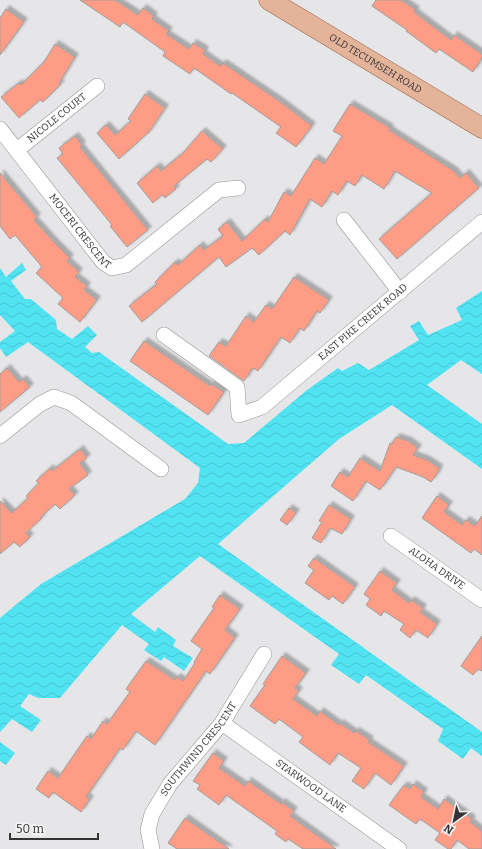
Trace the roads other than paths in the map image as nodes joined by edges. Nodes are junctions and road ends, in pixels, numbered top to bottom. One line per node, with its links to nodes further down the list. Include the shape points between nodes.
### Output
1 (269, 0): 3 (main road, OLD TECUMSEH ROAD)
2 (97, 86): 5 (street, NICOLE COURT)
3 (482, 128)
4 (0, 129): 5 (street, MOCERI CRESCENT)
5 (17, 150): 6 (street, MOCERI CRESCENT, via 103,262 112,268 126,265 219,190)
6 (238, 188)
7 (344, 220): 9 (street)
8 (482, 222): 9 (street, EAST PIKE CREEK ROAD)
9 (400, 292): 10 (street, EAST PIKE CREEK ROAD, via 262,407 239,415 237,387)
10 (164, 335)
11 (0, 436): 12 (street, via 40,404 54,397 71,403)
12 (161, 469)
13 (391, 536): 14 (street, ALOHA DRIVE)
14 (482, 600)
15 (264, 654): 16 (street, SOUTHWIND CRESCENT)
16 (222, 723): 17 (street, SOUTHWIND CRESCENT, via 170,784 152,814 148,830); 18 (street, STARWOOD LANE)
17 (152, 849)
18 (399, 849)

